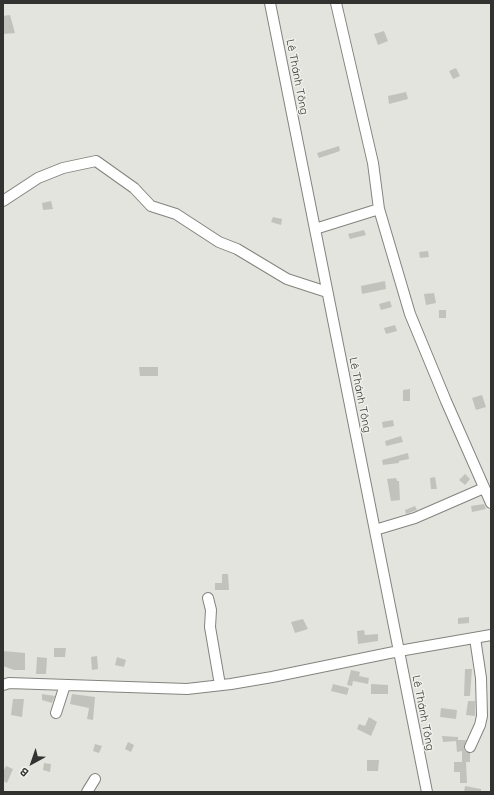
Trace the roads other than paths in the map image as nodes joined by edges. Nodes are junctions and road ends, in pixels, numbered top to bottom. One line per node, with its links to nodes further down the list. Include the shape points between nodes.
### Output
1 (270, 3): 5 (street, Lê Thánh Tông)
2 (336, 3): 4 (street, via 373,163)
3 (3, 201): 6 (street, via 38,178 56,170 96,161 134,188 151,206 176,214 214,239 237,249 287,279)
4 (379, 209): 5 (street); 7 (street, via 410,314)
5 (315, 230): 6 (street, Lê Thánh Tông)
6 (327, 292): 9 (street, Lê Thánh Tông)
7 (484, 488): 8 (street); 9 (street, via 415,518)
8 (491, 503)
9 (375, 530): 13 (street, Lê Thánh Tông)
10 (208, 598): 16 (street)
11 (491, 635): 12 (street)
12 (475, 638): 13 (street); 18 (street, via 481,678 482,716)
13 (399, 651): 16 (street); 21 (street, Lê Thánh Tông)
14 (5, 683): 15 (street)
15 (64, 685): 16 (street, via 186,689); 17 (street)
16 (220, 685)
17 (56, 713)
18 (470, 746)
19 (95, 780): 20 (street)
20 (87, 792)
21 (427, 792)

